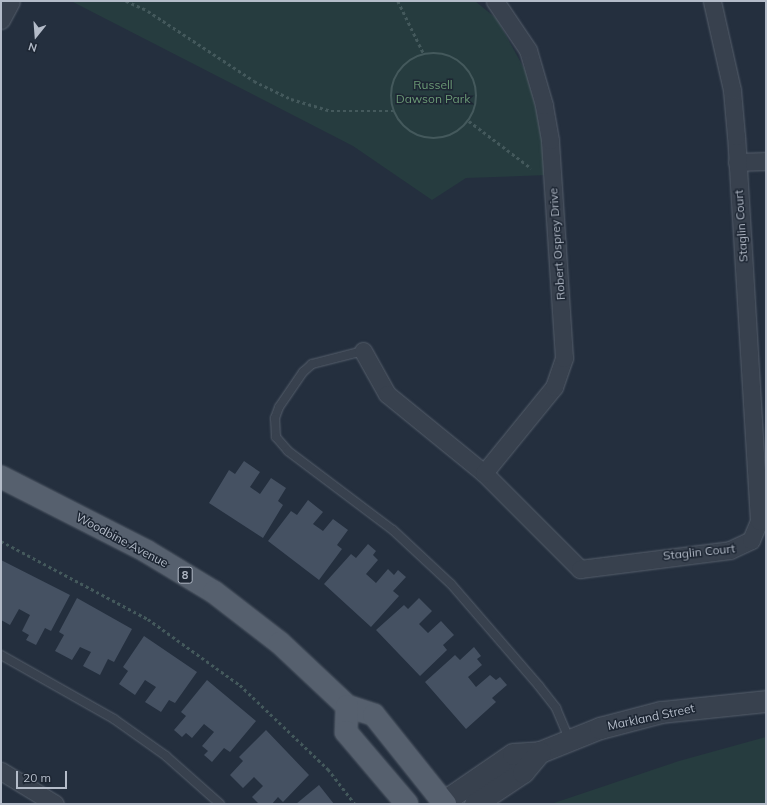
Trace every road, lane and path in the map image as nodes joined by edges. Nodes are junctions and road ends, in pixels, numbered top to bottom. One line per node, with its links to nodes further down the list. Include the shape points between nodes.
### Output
1 (10, 1): 6 (street)
2 (126, 1): 8 (path, via 148,11 254,81 291,98 331,111)
3 (398, 1): 7 (path)
4 (494, 1): 14 (street, Robert Osprey Drive, via 528,50 544,105 550,140 564,358 554,387)
5 (712, 1): 11 (street, Staglin Court, via 732,90)
6 (1, 20)
7 (424, 54): 8 (path, via 408,61 398,71 391,92); 9 (path, via 437,53 455,59 472,76 477,99)
8 (393, 111): 9 (path, via 404,128 424,138 448,137)
9 (469, 121): 12 (path)
10 (766, 161): 11 (street)
11 (737, 162): 14 (street, Staglin Court, via 759,521 751,540 730,550 580,569)
12 (531, 168)
13 (363, 351): 14 (street, Staglin Court, via 387,394); 20 (lane, via 312,364 303,372 279,407 275,418 276,437 288,451 393,530 451,584 556,708)
14 (484, 473)
15 (1, 477): 19 (main road, Woodbine Avenue / 8, via 146,551 214,592 280,643)
16 (1, 541): 26 (path, via 148,619 240,685 328,769)
17 (1, 655): 25 (lane, via 114,718 166,756)
18 (766, 702): 20 (street, Markland Street, via 660,712)
19 (347, 706): 23 (main road, Woodbine Avenue / 8, via 374,715); 27 (main road, via 346,732)
20 (569, 739): 21 (street, Markland Street)
21 (540, 752): 23 (street, Markland Street, via 513,754); 28 (street, Markland Street, via 523,772)
22 (1, 771): 24 (street)
23 (443, 803)
24 (55, 804)
25 (220, 804)
26 (355, 804)
27 (407, 804)
28 (475, 804)

